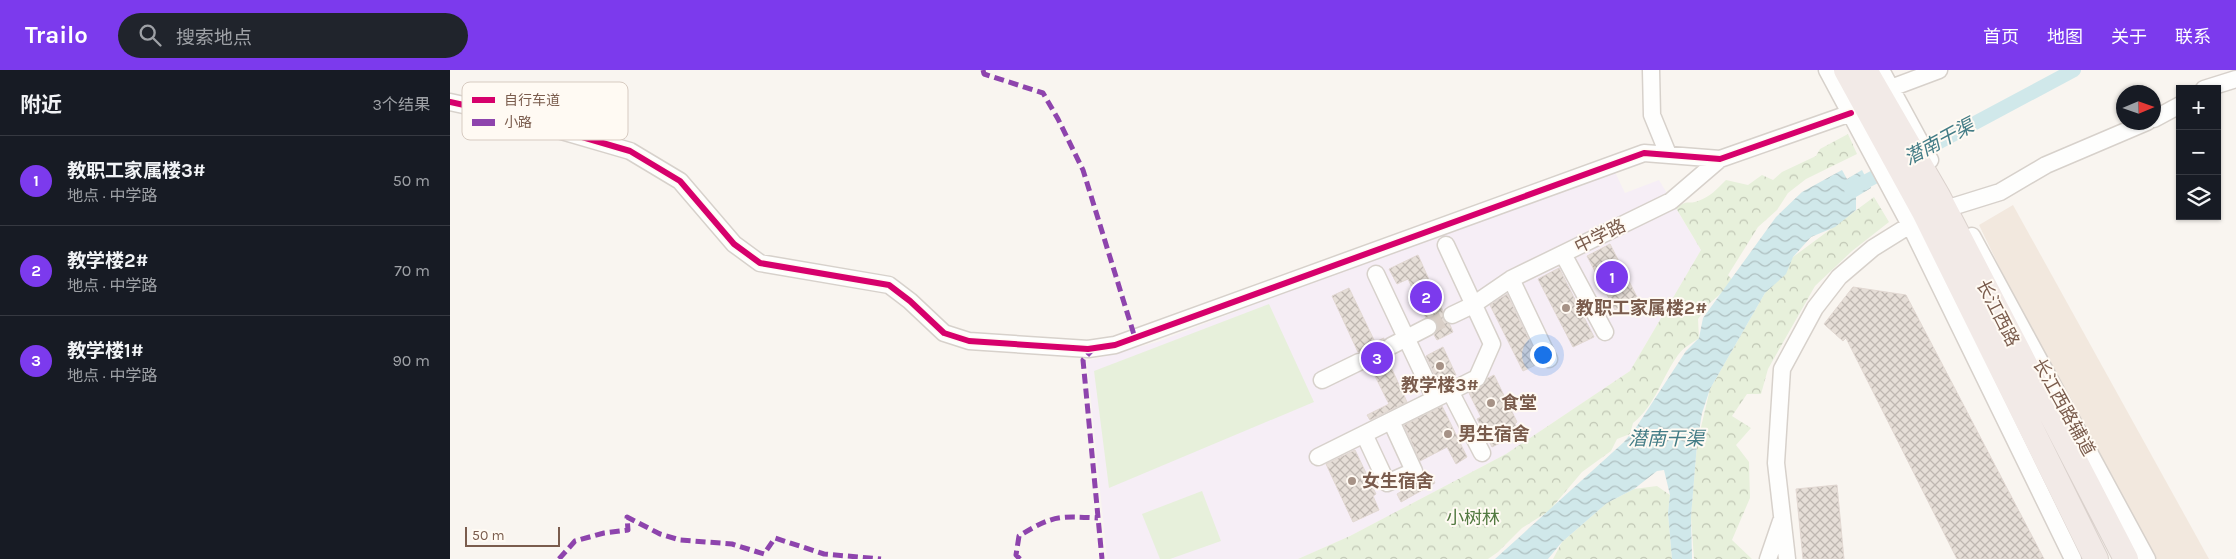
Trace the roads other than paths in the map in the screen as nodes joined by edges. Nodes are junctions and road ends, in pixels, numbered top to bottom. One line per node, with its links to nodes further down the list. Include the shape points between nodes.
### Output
1 (1652, 70): 14 (street, via 1652,115)
2 (1827, 70): 9 (street, 长江西路辅道)
3 (1846, 70): 9 (highway, 长江西路)
4 (1865, 70): 9 (highway, 长江西路)
5 (1881, 70): 9 (street, 长江西路辅道)
6 (1939, 70): 9 (street)
7 (2236, 79): 8 (street)
8 (2217, 85)
9 (1876, 107): 15 (street); 16 (highway, 长江西路); 16 (street, 长江西路辅道)
10 (2176, 107): 11 (street)
11 (2161, 115)
12 (2129, 130): 16 (street, via 2046,166 2000,192)
13 (592, 140): 14 (street, via 630,151 680,181 734,244 760,263 888,285 944,333 969,341 1088,350 1115,345 1644,153)
14 (1668, 154): 15 (street)
15 (1720, 159): 18 (street, 中学路, via 1671,202)
16 (1930, 207): 34 (street, via 1839,277 1815,308 1782,369 1776,463); 37 (street, 长江西路辅道); 38 (highway, 长江西路); 39 (highway, 长江西路); 40 (street, 长江西路辅道)
17 (1446, 245): 28 (street, via 1492,344 1477,378)
18 (1563, 254): 20 (street, 中学路); 23 (street)
19 (1376, 274): 29 (street)
20 (1510, 279): 21 (street, 中学路); 25 (street)
21 (1452, 316)
22 (1428, 327): 24 (street)
23 (1605, 332)
24 (1392, 346)
25 (1549, 359)
26 (1359, 362): 27 (street)
27 (1322, 380)
28 (1450, 391): 29 (street); 32 (street)
29 (1436, 399): 30 (street)
30 (1390, 421): 31 (street); 31 (street, via 1414,471 1387,483)
31 (1364, 434): 33 (street)
32 (1482, 453)
33 (1318, 457)
34 (1782, 517): 35 (street); 36 (street)
35 (1768, 559)
36 (1787, 559)
37 (2073, 559)
38 (2096, 559)
39 (2126, 559)
40 (2147, 559)

